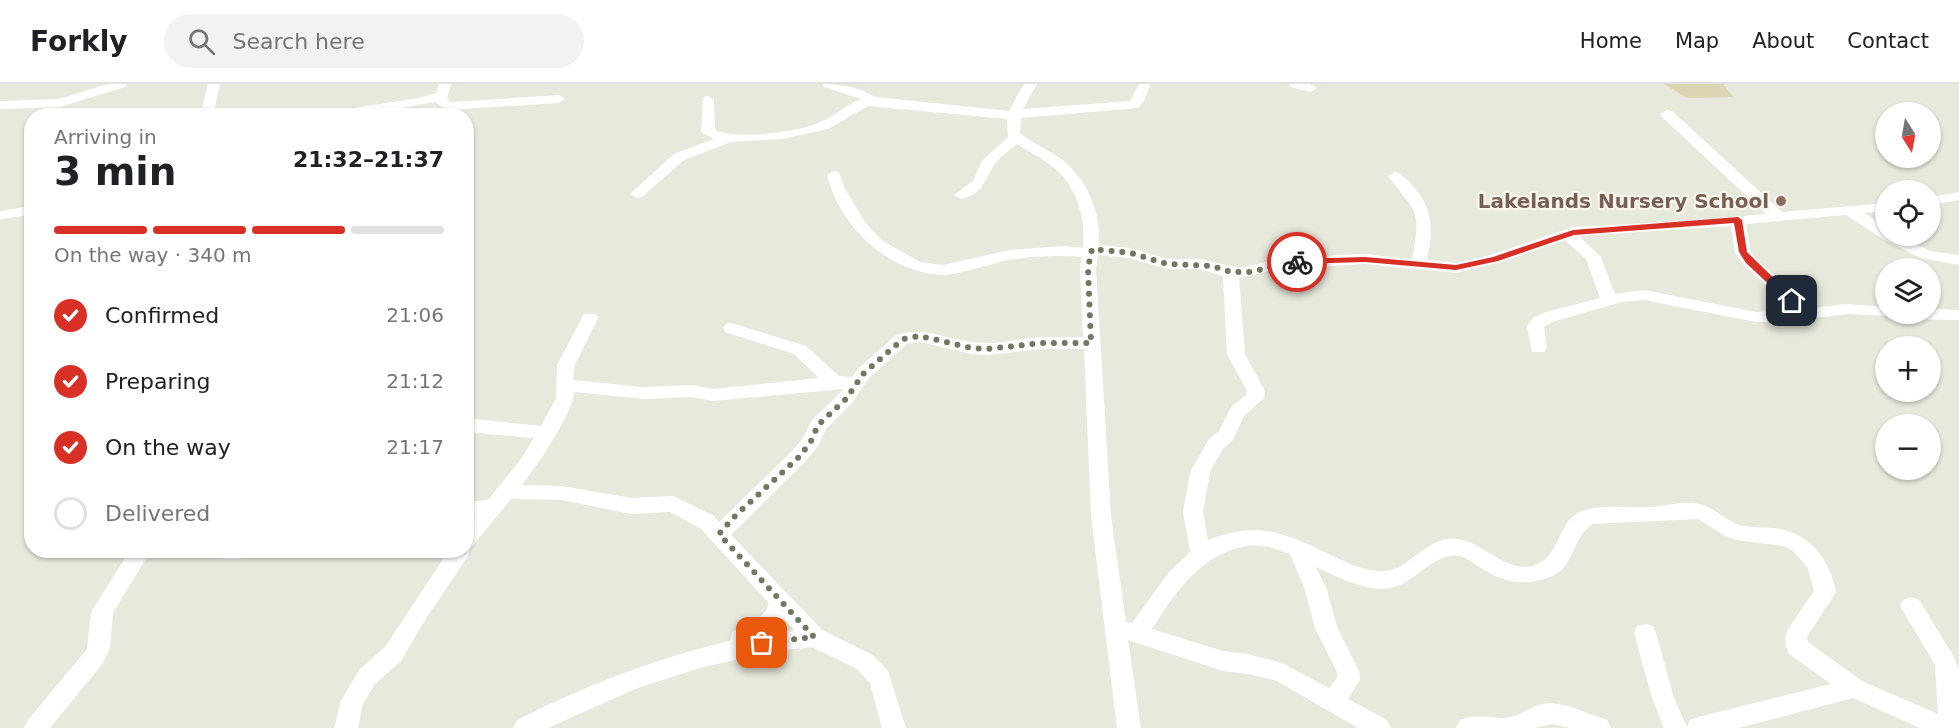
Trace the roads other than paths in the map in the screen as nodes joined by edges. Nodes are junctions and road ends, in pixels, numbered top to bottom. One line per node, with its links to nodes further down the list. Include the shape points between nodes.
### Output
1 (121, 84): 10 (street)
2 (214, 84): 15 (street)
3 (828, 84): 12 (street)
4 (1031, 84): 18 (street)
5 (1295, 84): 7 (street)
6 (1144, 86): 18 (street, via 1133,105)
7 (1311, 88)
8 (443, 90): 9 (street, via 443,104 454,106); 16 (street, via 421,102)
9 (559, 99)
10 (72, 100): 13 (street, via 49,105); 14 (street)
11 (708, 100): 20 (street, via 708,132)
12 (872, 101): 18 (street); 20 (street, via 816,128)
13 (0, 105)
14 (67, 108)
15 (208, 108)
16 (381, 108)
17 (1667, 114): 31 (street)
18 (1015, 115): 19 (street, via 1012,129)
19 (1016, 137): 24 (street, via 987,164 979,183); 36 (street, via 1058,163 1076,185 1091,216)
20 (730, 138): 23 (street, via 679,157)
21 (834, 175): 36 (street, via 861,228 878,244 916,266 943,270 1010,255)
22 (1395, 176): 38 (street, via 1423,211 1426,222)
23 (637, 194)
24 (961, 195)
25 (1959, 196): 26 (street)
26 (1941, 199)
27 (1875, 208): 29 (street)
28 (24, 210): 30 (street)
29 (1850, 211): 31 (street); 33 (street)
30 (0, 215)
31 (1777, 216): 32 (street)
32 (1738, 220): 34 (street); 42 (street, via 1743,252 1749,261)
33 (1875, 227)
34 (1567, 234): 38 (street, via 1471,266); 40 (street, via 1593,257)
35 (1908, 246): 37 (street, via 1926,255)
36 (1092, 251): 39 (street, via 1131,253 1167,264 1212,266); 47 (street, via 1088,268)
37 (1959, 260)
38 (1418, 265): 39 (street, via 1335,260)
39 (1231, 272): 60 (street, via 1236,354 1256,391 1255,398 1237,412 1200,472 1193,512)
40 (1609, 300): 42 (street, via 1626,294 1644,295 1756,316); 48 (street, via 1543,318 1535,326)
41 (1875, 311): 42 (street)
42 (1806, 313)
43 (1941, 315): 44 (street)
44 (1959, 315)
45 (590, 318): 51 (street, via 566,365)
46 (731, 328): 49 (street, via 800,350)
47 (1091, 343): 50 (street, via 971,348 910,336 896,343); 65 (street, via 1101,516)
48 (1538, 348)
49 (835, 383): 50 (street); 51 (street, via 713,395)
50 (855, 384): 58 (street, via 846,399 818,425 800,456)
51 (565, 385): 53 (street, via 565,398)
52 (474, 425): 53 (street)
53 (545, 433): 54 (street)
54 (507, 492): 55 (street); 58 (street, via 562,493 631,506 673,504 707,522)
55 (493, 507): 56 (street); 57 (street)
56 (474, 509)
57 (474, 532)
58 (719, 534): 63 (street)
59 (1298, 548): 60 (street, via 1266,536 1246,536); 70 (street, via 1338,567 1382,580 1399,578 1449,547 1465,549 1503,572 1531,573 1546,570 1556,562 1571,533 1586,518 1698,511 1735,532 1788,539 1807,551 1818,567 1826,592 1796,636 1795,644 1805,656); 71 (street, via 1316,590 1326,628 1348,671 1349,680)
60 (1201, 555): 67 (street, via 1170,585)
61 (136, 558): 74 (street, via 102,612 95,656)
62 (456, 558): 75 (street, via 393,654 367,676 352,701)
63 (781, 600): 68 (street); 69 (street, via 777,615 769,624 737,641)
64 (1911, 606): 73 (street, via 1948,671)
65 (1114, 627): 67 (street); 78 (street)
66 (1645, 633): 82 (street, via 1663,698)
67 (1137, 634): 71 (street, via 1223,661 1282,673)
68 (814, 637): 69 (street, via 776,640); 77 (street, via 865,662 880,678)
69 (728, 651): 76 (street, via 634,679)
70 (1854, 688): 72 (street); 83 (street)
71 (1333, 701): 79 (street)
72 (1892, 706): 73 (street); 84 (street)
73 (1951, 727)
74 (36, 728)
75 (346, 728)
76 (525, 728)
77 (894, 728)
78 (1129, 728)
79 (1379, 728)
80 (1468, 728): 81 (street, via 1512,728 1545,714)
81 (1599, 728)
82 (1676, 728)
83 (1698, 728)
84 (1906, 728)

